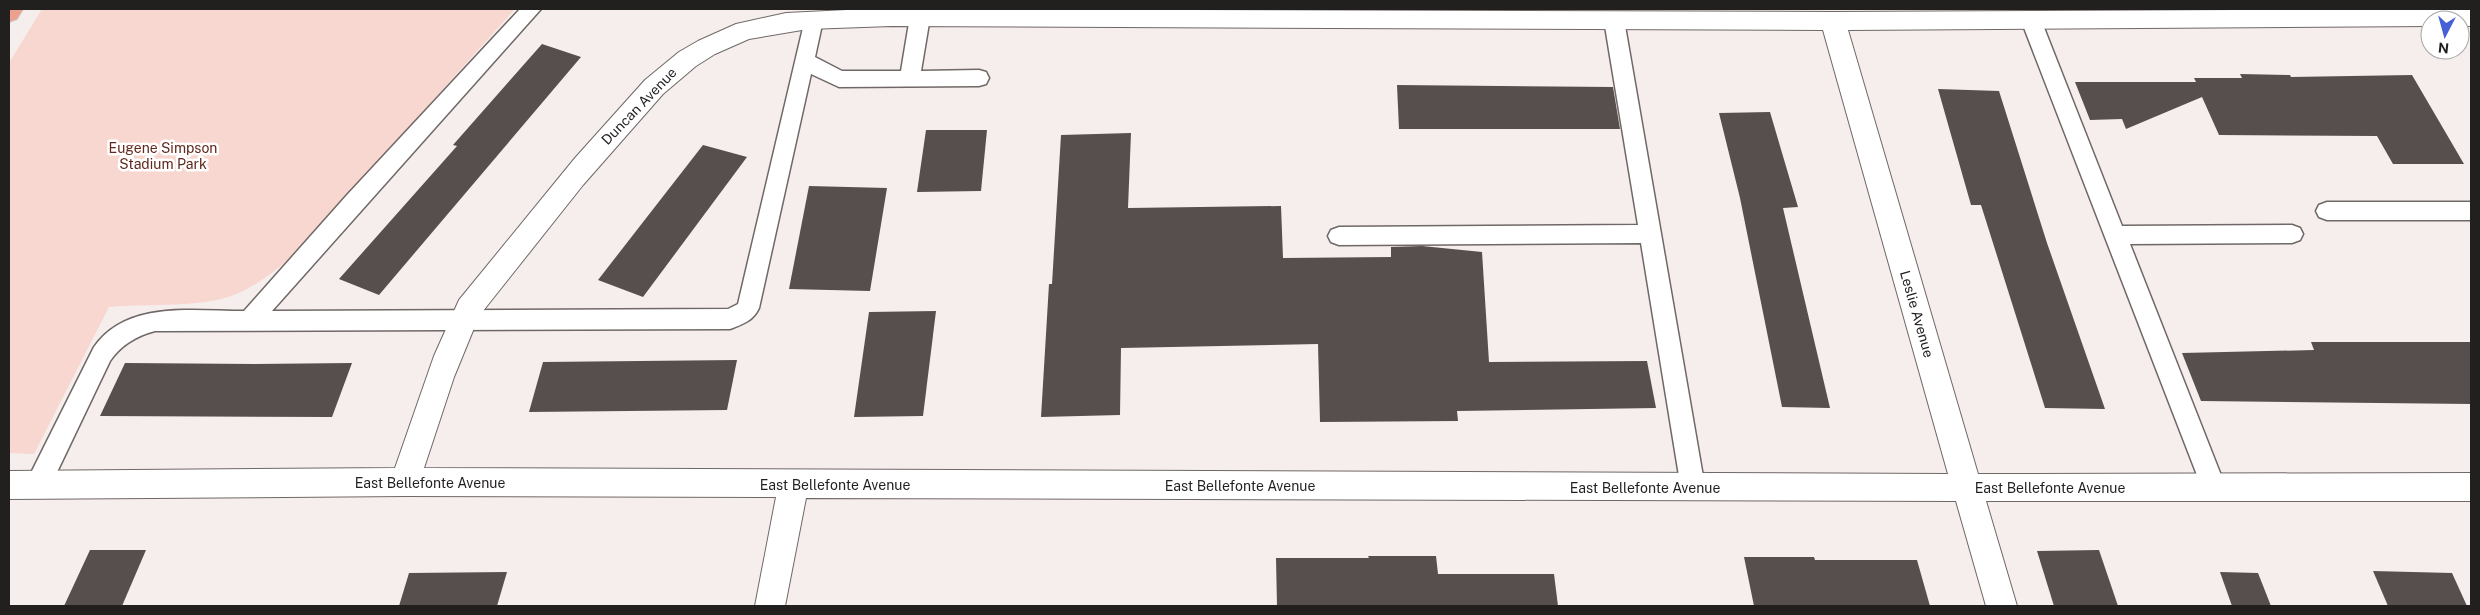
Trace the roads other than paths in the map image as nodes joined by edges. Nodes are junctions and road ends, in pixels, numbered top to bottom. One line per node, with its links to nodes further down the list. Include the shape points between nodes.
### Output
1 (12, 9): 3 (highway)
2 (531, 9): 20 (lane)
3 (9, 13)
4 (1014, 13): 5 (street, Duncan Avenue); 8 (street, Duncan Avenue)
5 (920, 17): 7 (street, Duncan Avenue); 12 (lane)
6 (2471, 18): 9 (street, Duncan Avenue)
7 (813, 20): 11 (lane); 21 (street, Duncan Avenue, via 771,25 729,36 698,51 668,72 629,112 548,209)
8 (1614, 20): 10 (street, Duncan Avenue); 16 (lane)
9 (2031, 20): 10 (street, Duncan Avenue); 18 (lane)
10 (1833, 21): 27 (street, Leslie Avenue)
11 (804, 61): 12 (lane, via 839,78); 21 (lane, via 745,312 730,319)
12 (910, 78): 13 (lane)
13 (978, 78)
14 (2327, 211): 15 (lane)
15 (2471, 211)
16 (1650, 234): 19 (lane); 26 (lane)
17 (2292, 234): 18 (lane)
18 (2115, 235): 28 (lane)
19 (1339, 236)
20 (249, 321): 21 (lane); 24 (lane, via 155,321 131,328 118,336 102,354)
21 (463, 321): 22 (street, Duncan Avenue, via 433,395)
22 (404, 482): 24 (street, East Bellefonte Avenue); 25 (street, East Bellefonte Avenue)
23 (9, 485): 24 (street, East Bellefonte Avenue)
24 (38, 485)
25 (793, 485): 26 (street, East Bellefonte Avenue); 30 (street)
26 (1693, 488): 27 (street, East Bellefonte Avenue)
27 (1967, 488): 28 (street, East Bellefonte Avenue); 31 (street, Leslie Avenue)
28 (2214, 488): 29 (street, East Bellefonte Avenue)
29 (2471, 488)
30 (770, 606)
31 (2001, 606)

